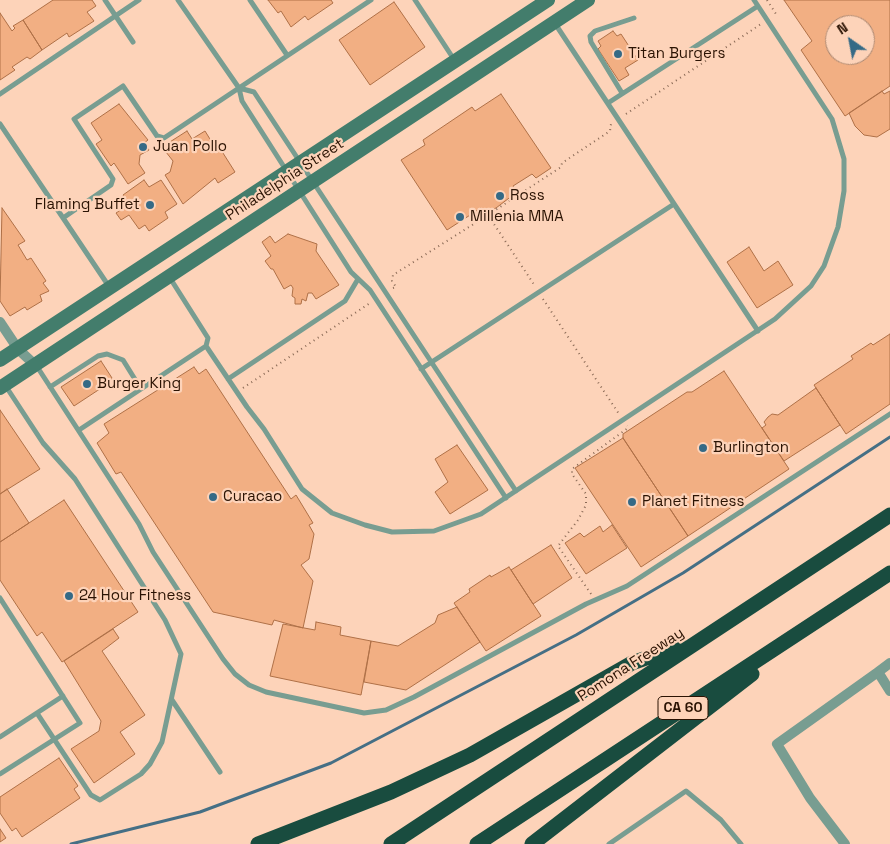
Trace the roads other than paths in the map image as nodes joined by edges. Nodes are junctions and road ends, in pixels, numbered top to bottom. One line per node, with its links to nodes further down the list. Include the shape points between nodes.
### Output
1 (104, 0): 12 (lane)
2 (139, 0): 12 (lane)
3 (178, 0): 18 (lane)
4 (250, 0): 16 (lane)
5 (371, 0): 16 (lane)
6 (415, 0): 17 (lane)
7 (548, 0): 17 (main road, Philadelphia Street)
8 (558, 0): 14 (main road, via 552,10)
9 (588, 0): 14 (main road, Philadelphia Street)
10 (754, 0): 11 (lane)
11 (758, 6): 19 (lane); 33 (lane, via 832,119 844,159 844,191 838,227 824,266 811,286 774,320)
12 (115, 16): 15 (lane); 20 (lane)
13 (634, 18): 19 (lane, via 595,31 590,36)
14 (554, 22): 21 (lane); 25 (main road, Philadelphia Street)
15 (133, 42)
16 (287, 55): 18 (lane)
17 (456, 61): 23 (main road, Philadelphia Street)
18 (238, 88): 23 (lane, via 254,92); 24 (lane, via 242,101); 28 (lane, via 164,138 157,136 123,86 74,119 113,179 111,185)
19 (622, 93): 21 (lane)
20 (0, 94)
21 (608, 103): 27 (lane)
22 (0, 124): 28 (lane)
23 (301, 163): 24 (main road, Philadelphia Street); 25 (lane)
24 (288, 172): 26 (lane); 31 (main road, Philadelphia Street)
25 (313, 181): 26 (main road, Philadelphia Street); 37 (lane)
26 (299, 190): 29 (main road, Philadelphia Street); 30 (lane)
27 (674, 204): 33 (lane); 37 (lane)
28 (63, 218): 31 (lane)
29 (169, 276): 34 (lane, via 208,338); 38 (main road, Philadelphia Street)
30 (358, 279): 39 (lane, via 376,300); 40 (lane, via 345,301)
31 (110, 288): 35 (main road, Philadelphia Street)
32 (0, 322): 35 (street)
33 (758, 330): 46 (lane)
34 (206, 346): 40 (lane); 43 (lane)
35 (18, 349): 36 (main road, Philadelphia Street); 38 (street)
36 (0, 360)
37 (432, 362): 39 (lane); 46 (lane)
38 (35, 365): 41 (main road, Philadelphia Street); 42 (lane)
39 (421, 369): 47 (lane)
40 (228, 379): 47 (lane, via 302,488 332,513 392,532 434,531 481,514)
41 (3, 386): 57 (lane, via 43,443 75,480 165,620 181,654)
42 (50, 387): 43 (lane, via 98,356 107,354 122,360); 45 (lane)
43 (141, 389): 45 (lane)
44 (890, 414): 45 (lane, via 627,586 386,710 364,713 266,692 249,685 223,659)
45 (79, 430)
46 (516, 491): 47 (lane)
47 (506, 498)
48 (890, 515): 52 (highway, Pomona Freeway)
49 (890, 573): 51 (highway, CA 60)
50 (0, 598): 56 (lane)
51 (851, 598): 65 (highway, CA 60); 66 (highway)
52 (701, 639): 63 (highway, via 632,663 470,755 392,792); 64 (highway, Pomona Freeway)
53 (890, 663): 54 (street)
54 (878, 672): 55 (street); 69 (street, via 777,744 810,798)
55 (890, 691)
56 (63, 696): 58 (lane); 60 (lane, via 80,723)
57 (172, 700): 60 (lane, via 162,742 150,764 141,774 100,800 90,795); 61 (lane)
58 (37, 713): 59 (lane); 60 (lane)
59 (0, 737)
60 (54, 739): 62 (lane)
61 (220, 772)
62 (0, 774)
63 (258, 844)
64 (391, 844)
65 (477, 844)
66 (532, 844)
67 (609, 844): 68 (lane, via 686,791 721,820)
68 (741, 844)
69 (844, 844)

